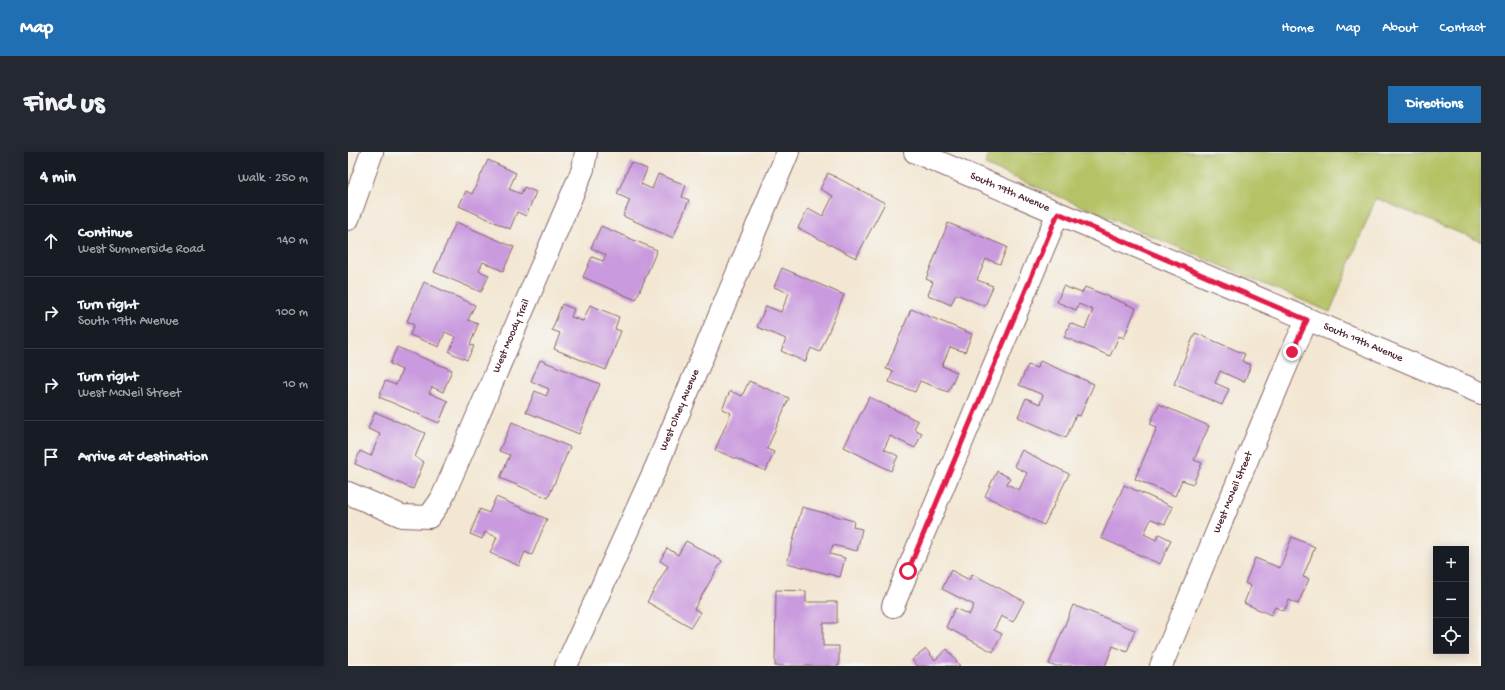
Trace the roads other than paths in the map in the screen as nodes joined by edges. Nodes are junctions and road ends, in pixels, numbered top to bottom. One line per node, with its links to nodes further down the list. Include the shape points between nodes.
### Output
1 (372, 152): 6 (street)
2 (586, 152): 9 (street, West Moody Trail, via 580,176 441,500 429,517 402,516)
3 (788, 152): 11 (street, West Olney Avenue, via 657,465)
4 (915, 152): 5 (street, South 19th Avenue)
5 (1058, 213): 7 (street, South 19th Avenue); 10 (street)
6 (348, 220)
7 (1307, 320): 8 (street, South 19th Avenue); 12 (street, West McNeil Street)
8 (1481, 393)
9 (348, 493)
10 (893, 606)
11 (566, 666)
12 (1161, 666)

